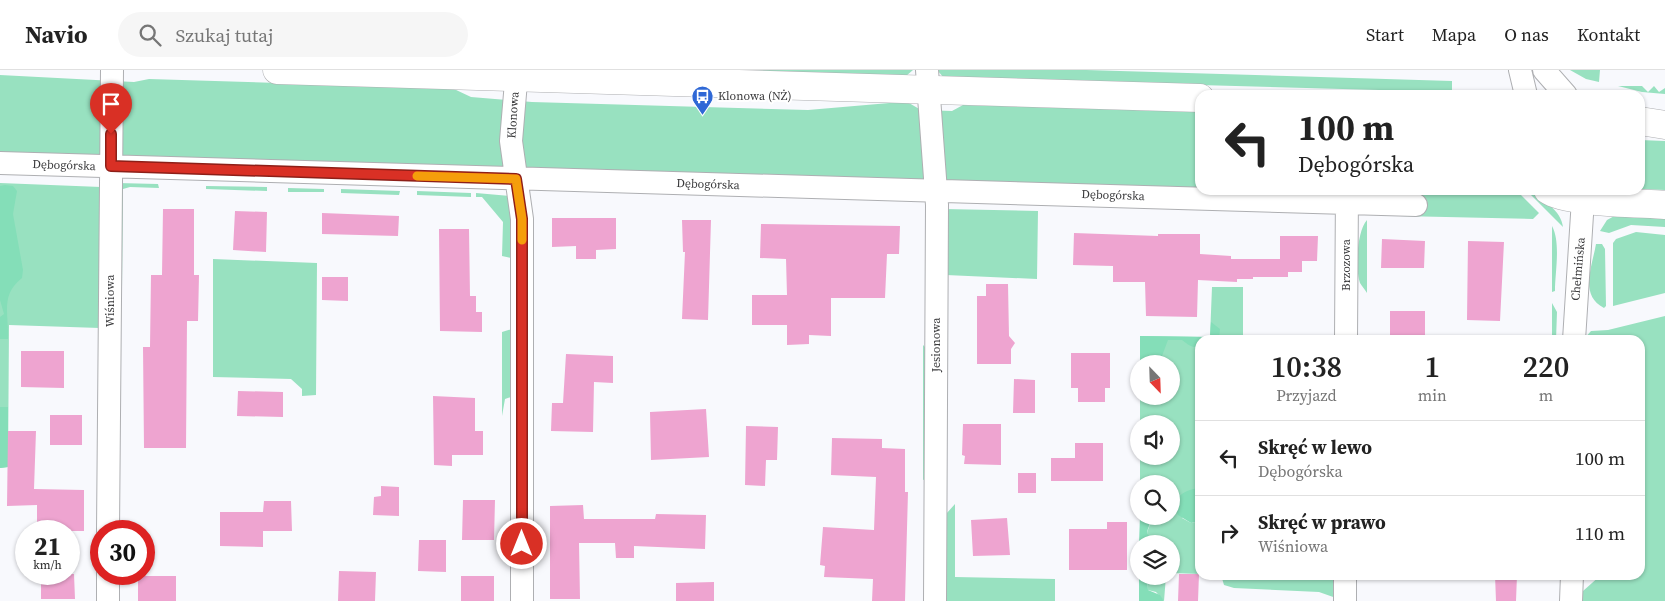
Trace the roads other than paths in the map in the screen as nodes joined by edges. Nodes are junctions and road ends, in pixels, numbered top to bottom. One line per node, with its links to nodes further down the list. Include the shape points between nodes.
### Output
1 (112, 70): 13 (street, Wiśniowa)
2 (277, 70): 5 (main road)
3 (1520, 70): 7 (street)
4 (1544, 70): 8 (street)
5 (517, 74): 6 (main road); 14 (street, Klonowa, via 511,141)
6 (928, 80): 9 (main road); 15 (street, Jesionowa)
7 (1525, 90)
8 (1562, 90)
9 (1195, 98)
10 (1645, 122): 11 (main road)
11 (1665, 125)
12 (0, 163): 13 (street, Dębogórska)
13 (111, 166): 14 (street, Dębogórska); 25 (street, Wiśniowa)
14 (516, 179): 15 (street, Dębogórska); 30 (street, Klonowa, via 522,219)
15 (936, 190): 16 (street, Dębogórska); 31 (street, Jesionowa)
16 (1195, 194)
17 (1278, 195): 19 (street, Dębogórska)
18 (1559, 195): 20 (main road)
19 (1347, 196): 21 (street, Dębogórska); 23 (street, Brzozowa)
20 (1583, 199): 22 (main road); 24 (street, Chełmińska)
21 (1416, 205)
22 (1665, 205)
23 (1346, 335)
24 (1574, 335)
25 (108, 520)
26 (1345, 580): 32 (street)
27 (1572, 580): 33 (street)
28 (108, 585): 29 (street)
29 (108, 601)
30 (522, 601)
31 (935, 601)
32 (1345, 601)
33 (1571, 601)

